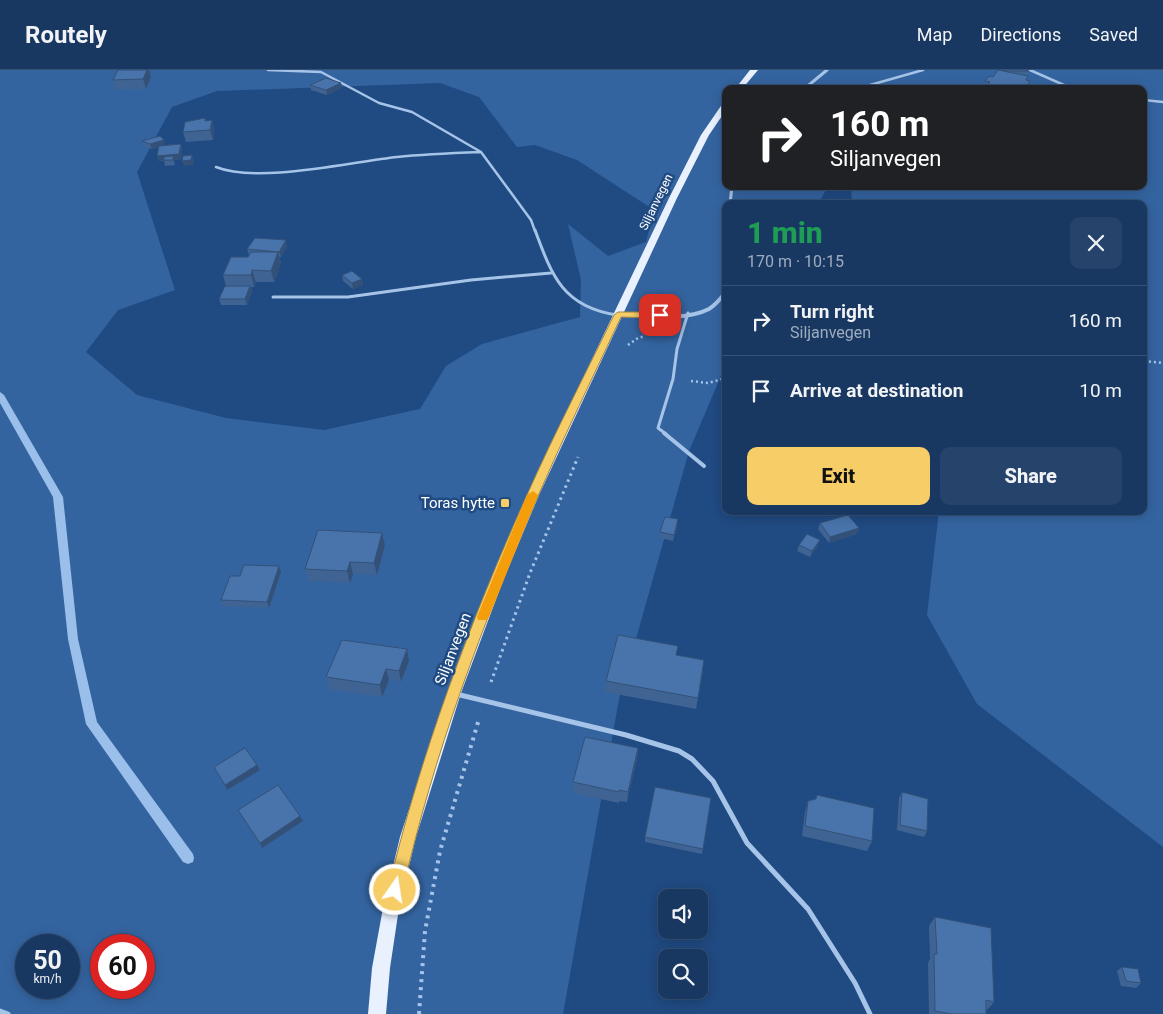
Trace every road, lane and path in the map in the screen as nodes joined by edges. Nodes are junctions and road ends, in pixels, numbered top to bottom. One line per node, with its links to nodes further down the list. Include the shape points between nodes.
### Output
1 (268, 70): 6 (lane)
2 (754, 70): 7 (main road)
3 (827, 70): 8 (street)
4 (923, 70): 9 (lane)
5 (1030, 70): 10 (lane)
6 (320, 71): 14 (lane, via 379,103 412,112)
7 (741, 85)
8 (809, 85)
9 (870, 85)
10 (1064, 85)
11 (1147, 100): 12 (lane)
12 (1163, 102)
13 (722, 111): 20 (main road, Siljanvegen, via 673,198)
14 (481, 152): 15 (lane, via 399,157 283,171 228,172); 16 (lane, via 531,220)
15 (216, 167)
16 (551, 273): 18 (lane, via 384,293); 20 (lane, via 578,303 597,312)
17 (722, 297): 19 (street, via 706,310)
18 (273, 298)
19 (688, 313): 21 (street); 25 (lane, via 677,349)
20 (618, 315): 21 (street); 29 (main road, Siljanvegen, via 533,495)
21 (660, 315): 22 (path, via 653,335 638,338)
22 (627, 346)
23 (1147, 362): 24 (path)
24 (1163, 363)
25 (673, 379): 26 (path, via 708,383); 28 (lane, via 658,428)
26 (722, 379)
27 (578, 456): 30 (path, via 530,573)
28 (704, 466)
29 (454, 693): 30 (lane); 33 (main road, Siljanvegen, via 408,837 391,908)
30 (484, 701): 34 (path, via 440,851 425,931); 35 (lane, via 626,735 679,750 692,759 712,781 747,843 808,909 855,983)
31 (0, 1012): 32 (lane)
32 (8, 1014)
33 (377, 1014)
34 (419, 1014)
35 (870, 1014)

